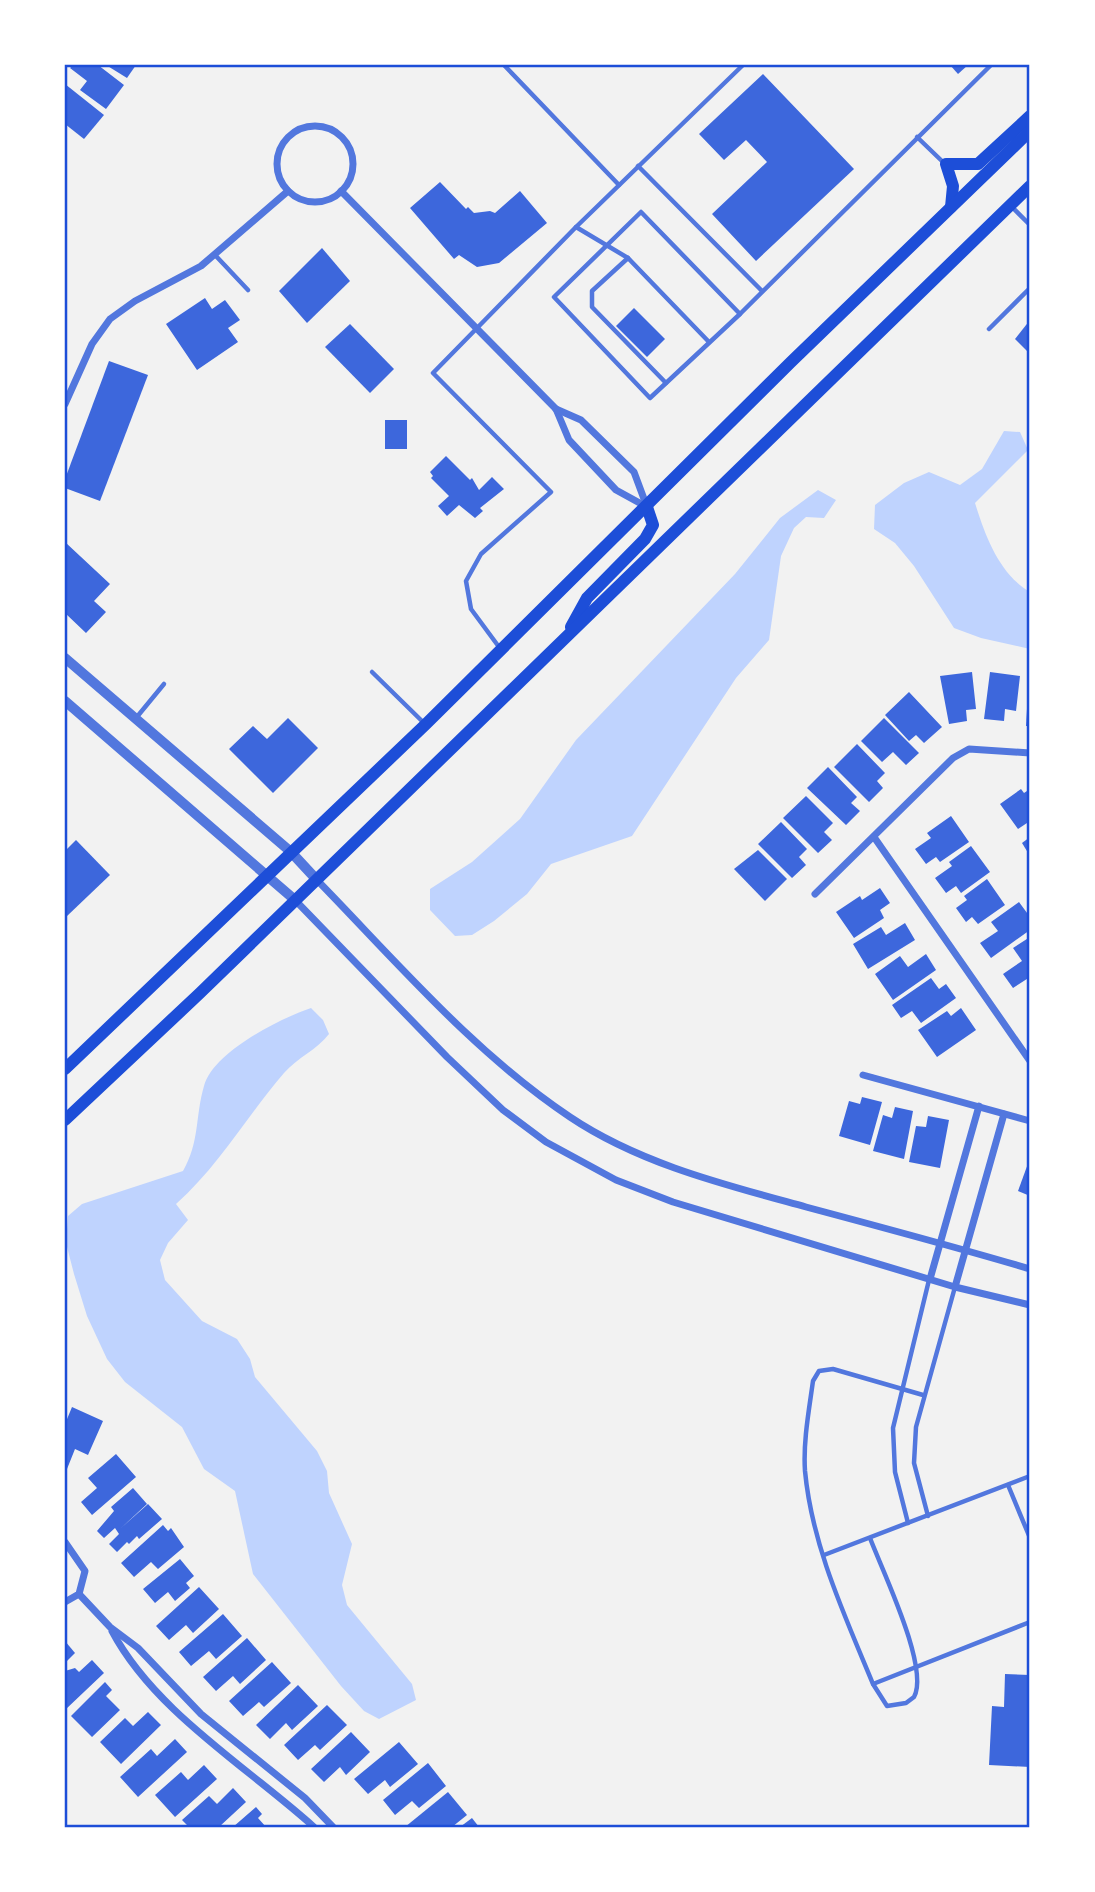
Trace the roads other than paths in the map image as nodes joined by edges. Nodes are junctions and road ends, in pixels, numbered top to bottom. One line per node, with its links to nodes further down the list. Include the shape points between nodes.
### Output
1 (504, 65): 9 (lane)
2 (743, 65): 8 (lane)
3 (990, 65): 6 (lane)
4 (1030, 116): 7 (main road, via 978,163)
5 (1030, 131): 14 (main road)
6 (917, 137): 7 (lane); 22 (lane)
7 (946, 164): 14 (main road, via 953,186)
8 (638, 166): 9 (lane); 22 (lane)
9 (619, 185): 16 (lane)
10 (1030, 186): 13 (main road)
11 (288, 191): 12 (street, via 309,202 321,202); 12 (street, via 277,169 282,144 291,135 315,126 327,128 347,144 353,169); 18 (street)
12 (341, 191): 25 (street)
13 (1010, 205): 15 (lane); 31 (main road)
14 (951, 207): 30 (main road)
15 (1030, 225)
16 (576, 227): 17 (lane); 25 (lane)
17 (606, 245): 19 (lane); 23 (lane, via 641,212); 27 (lane, via 554,297 650,398)
18 (215, 255): 21 (lane); 28 (street, via 110,319 92,344)
19 (628, 258): 26 (lane); 27 (lane, via 592,291 592,307)
20 (1030, 288): 24 (lane)
21 (247, 290)
22 (762, 291): 23 (lane)
23 (740, 314): 26 (lane)
24 (989, 329)
25 (476, 330): 29 (street); 32 (lane, via 433,373 551,492 481,554 466,581 471,609)
26 (709, 342): 27 (lane)
27 (666, 383)
28 (65, 404)
29 (556, 409): 30 (street, via 569,440 616,490); 30 (street, via 581,420 634,472)
30 (647, 507): 31 (main road, via 653,524 645,539 587,598); 32 (main road)
31 (564, 639): 43 (main road)
32 (501, 649): 38 (main road)
33 (65, 658): 37 (street)
34 (372, 672): 38 (lane)
35 (164, 684): 37 (lane)
36 (65, 701): 42 (street)
37 (135, 719): 41 (street)
38 (426, 724): 41 (main road)
39 (1030, 753): 40 (street, via 970,749 953,758)
40 (874, 837): 44 (street); 46 (street)
41 (291, 852): 42 (main road); 43 (street)
42 (268, 874): 45 (street); 47 (main road)
43 (316, 879): 45 (main road); 53 (street, via 472,1038 572,1118 623,1145 717,1182)
44 (815, 894)
45 (295, 900): 51 (main road); 56 (street, via 447,1057 503,1110 546,1142 616,1180 673,1202)
46 (1030, 1061)
47 (65, 1069)
48 (863, 1075): 49 (street)
49 (979, 1107): 50 (street); 53 (street)
50 (1004, 1114): 52 (street); 54 (street)
51 (65, 1120)
52 (1030, 1121)
53 (940, 1243): 54 (street); 56 (street)
54 (966, 1250): 55 (street); 57 (street)
55 (1030, 1269)
56 (930, 1279): 57 (street); 59 (lane)
57 (956, 1286): 58 (street); 60 (lane)
58 (1030, 1305)
59 (902, 1390): 60 (lane); 64 (lane, via 893,1428 895,1472); 68 (lane, via 833,1369 819,1371 813,1381 805,1468 811,1514)
60 (923, 1395): 63 (lane, via 914,1463)
61 (1030, 1476): 62 (lane)
62 (1008, 1485): 63 (lane); 66 (lane)
63 (928, 1516): 64 (lane)
64 (908, 1524): 65 (lane)
65 (870, 1538): 68 (lane); 73 (lane)
66 (1030, 1538)
67 (65, 1542): 69 (street, via 85,1571)
68 (824, 1555): 74 (lane)
69 (79, 1594): 70 (street); 72 (street)
70 (65, 1602)
71 (1030, 1622): 73 (lane)
72 (110, 1628): 75 (street, via 138,1647); 76 (street, via 124,1655)
73 (917, 1667): 74 (lane); 74 (lane, via 919,1689 906,1703 887,1706)
74 (873, 1684)
75 (201, 1714): 76 (street); 77 (street)
76 (190, 1723): 78 (street)
77 (274, 1774): 78 (street); 80 (street)
78 (265, 1787): 79 (street)
79 (314, 1827)
80 (333, 1827)

